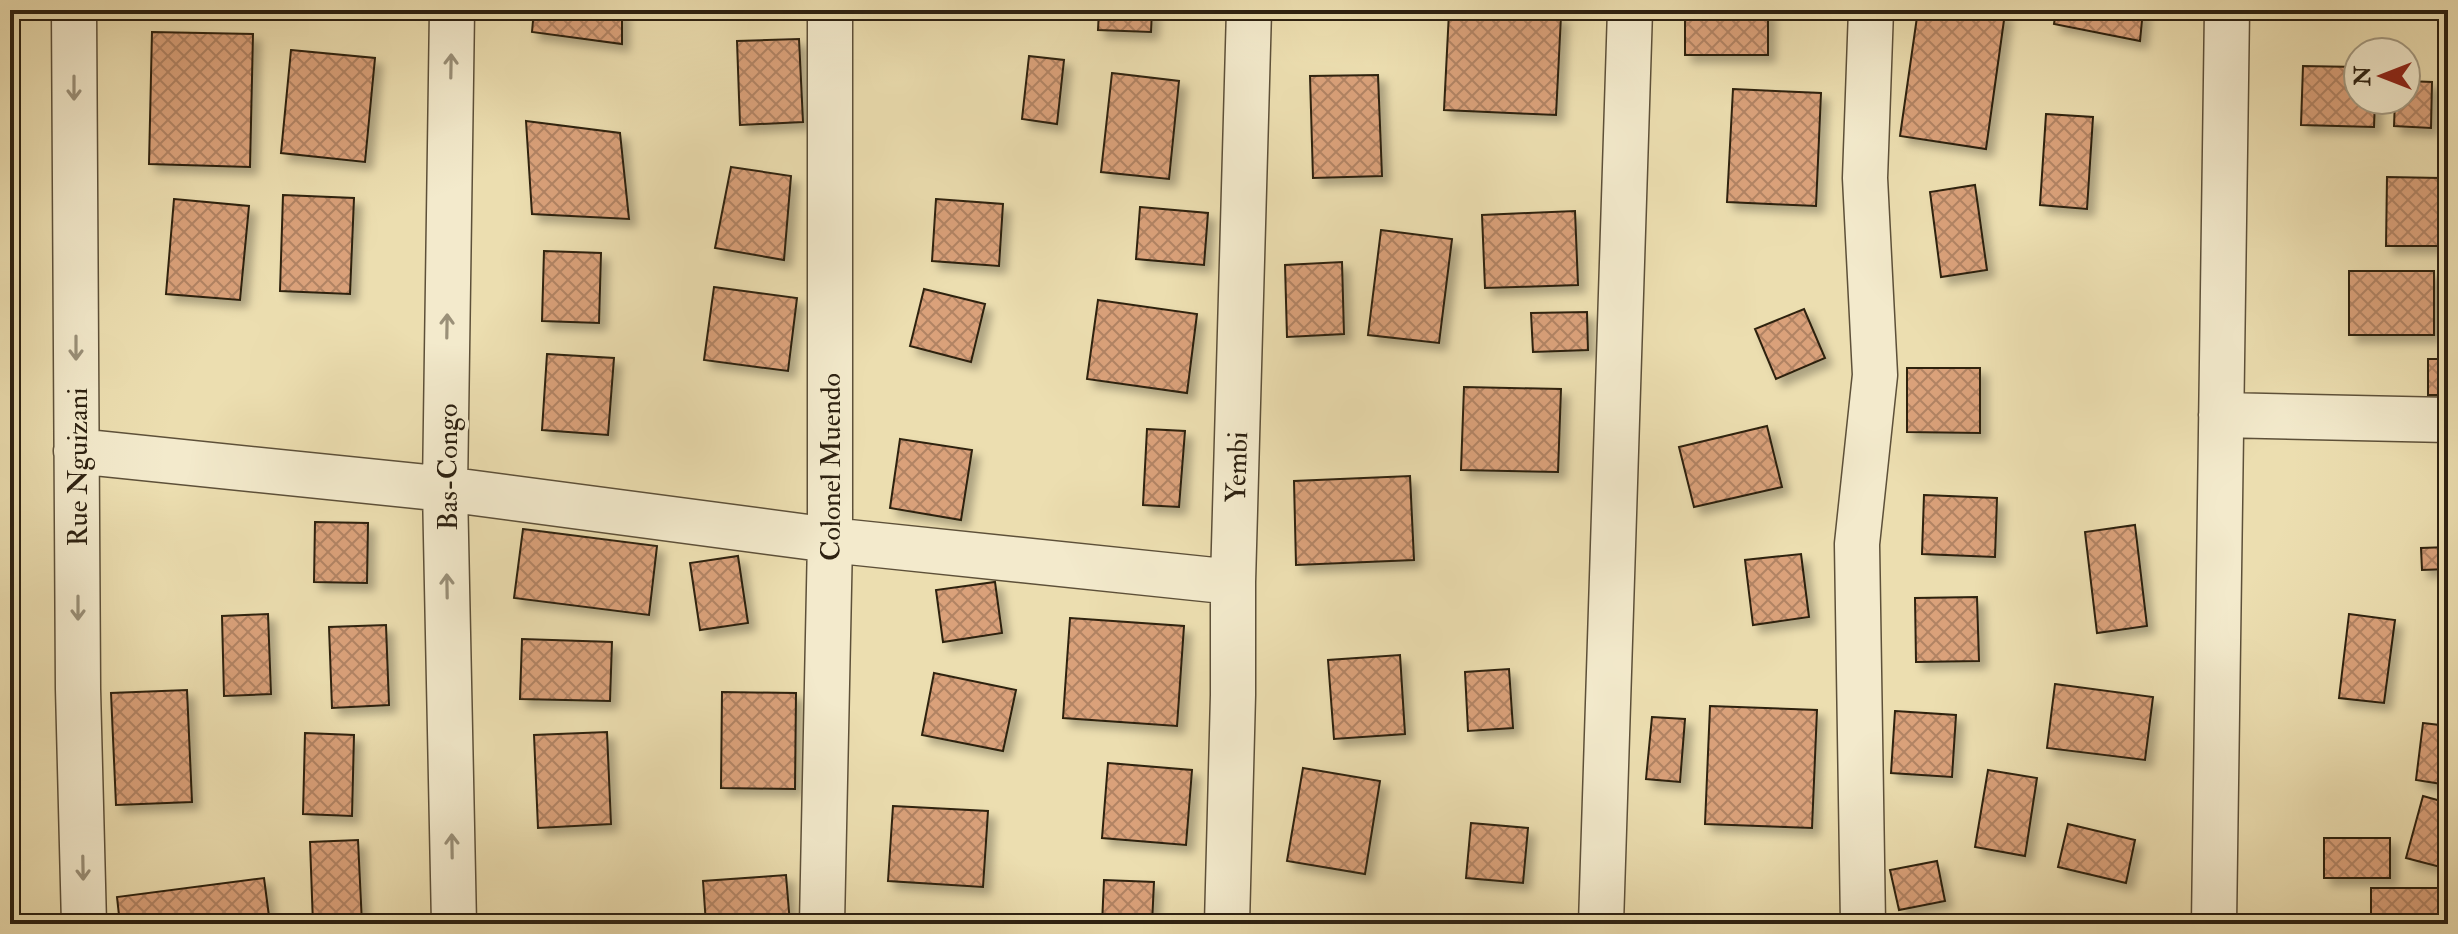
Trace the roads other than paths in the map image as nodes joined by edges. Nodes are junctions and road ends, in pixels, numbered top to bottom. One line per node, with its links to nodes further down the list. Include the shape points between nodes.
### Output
1 (74, 10): 10 (street, Rue Nguizani, one-way to 10)
2 (452, 10): 11 (street, Bas-Congo, one-way to 2)
3 (830, 10): 12 (street, Colonel Muendo)
4 (1249, 10): 13 (street, Yembi)
5 (1630, 10): 18 (street)
6 (1871, 10): 19 (street, via 1865,178 1875,375 1857,544)
7 (2227, 10): 8 (street)
8 (2221, 415): 9 (street); 20 (street)
9 (2448, 420)
10 (76, 451): 11 (street); 14 (street, Rue Nguizani, one-way to 14)
11 (445, 489): 12 (street); 15 (street, Bas-Congo, one-way to 11)
12 (830, 540): 13 (street); 16 (street, Colonel Muendo)
13 (1233, 582): 17 (street, Yembi)
14 (84, 924)
15 (454, 924)
16 (822, 924)
17 (1227, 924)
18 (1601, 924)
19 (1863, 924)
20 (2214, 924)

